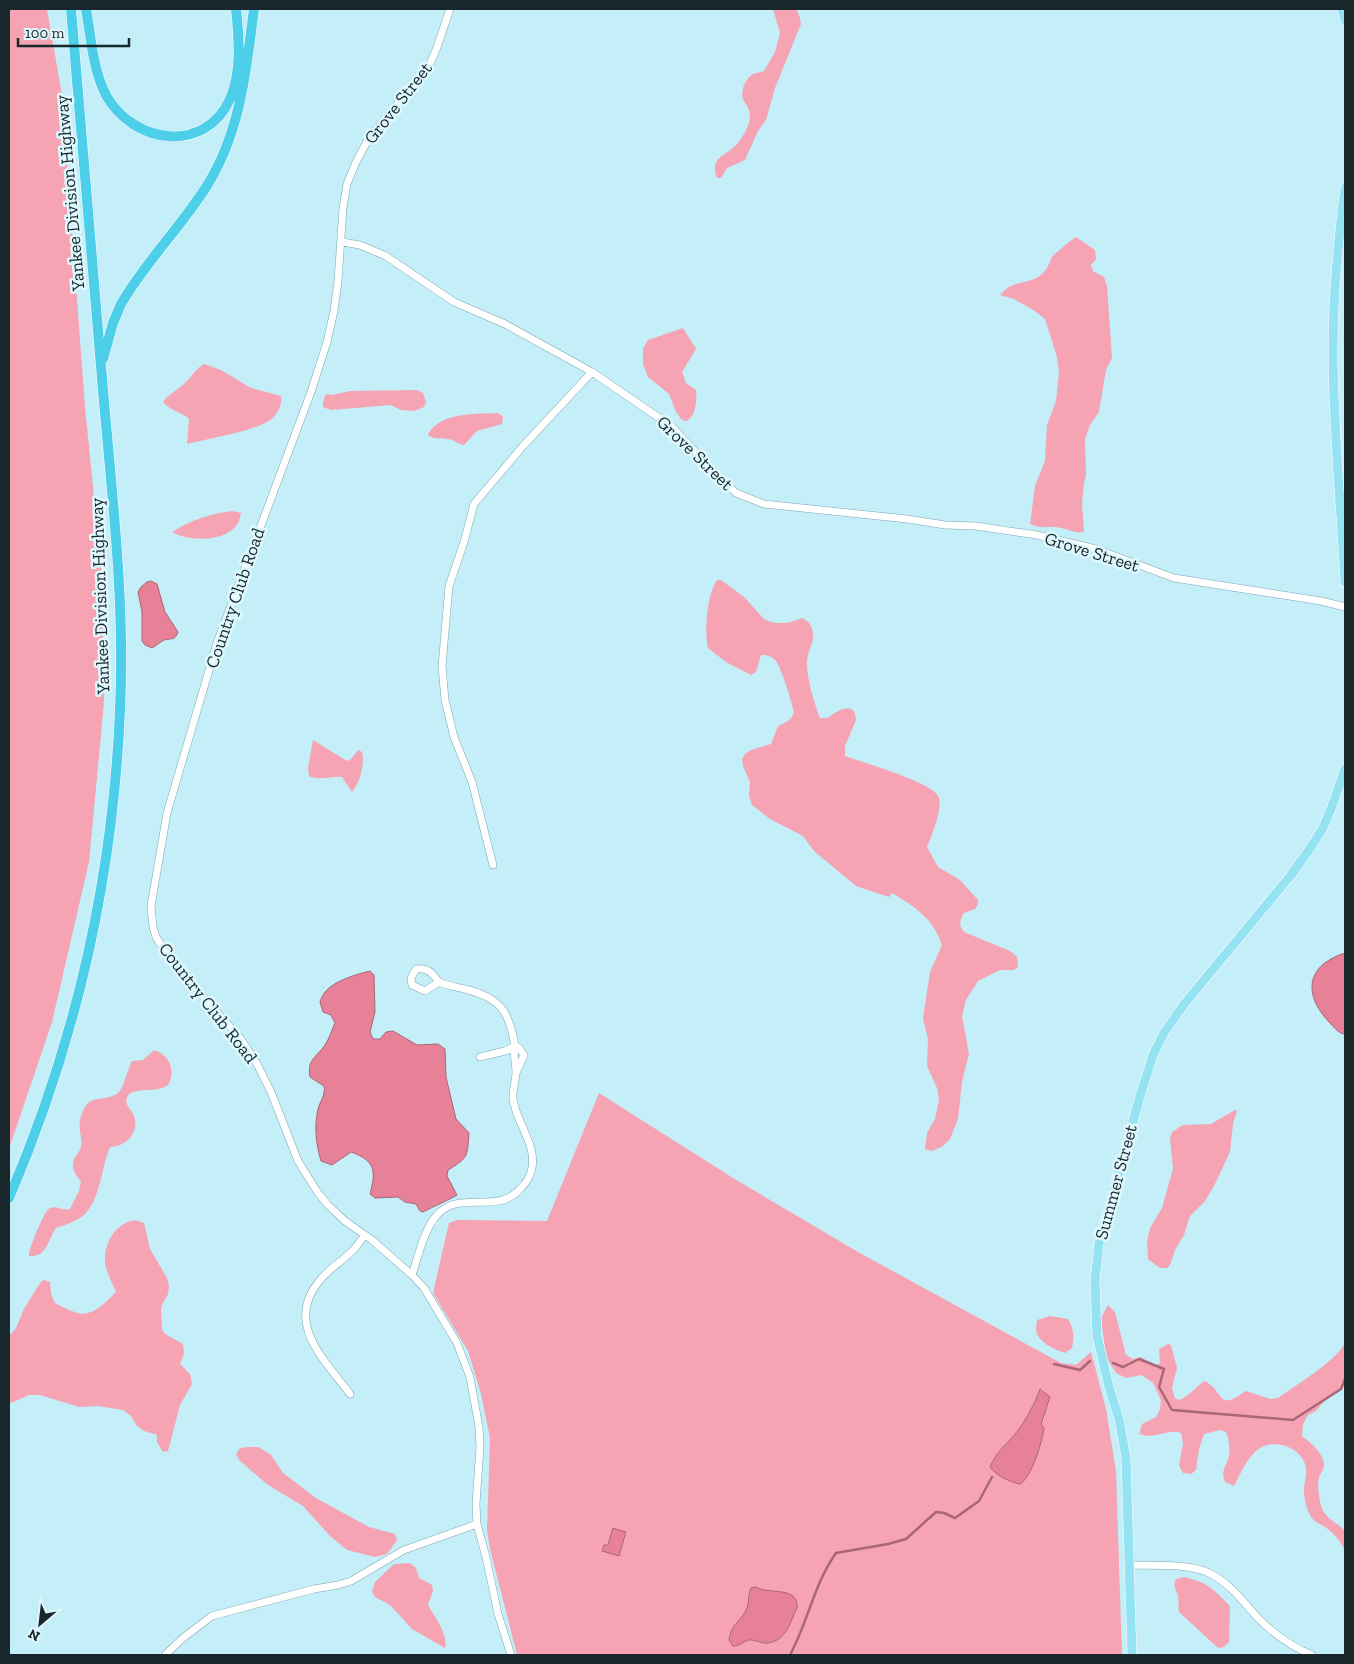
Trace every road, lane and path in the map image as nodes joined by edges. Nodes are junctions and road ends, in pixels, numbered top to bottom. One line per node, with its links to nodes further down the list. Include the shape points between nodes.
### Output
1 (71, 9): 10 (highway, Yankee Division Highway)
2 (86, 9): 3 (highway, via 99,77 109,100 140,129 174,137 208,126 230,99 238,60)
3 (236, 9)
4 (254, 9): 10 (highway, via 242,98 226,149 204,188 121,304)
5 (450, 9): 9 (street, Grove Street, via 429,66 376,127 362,149 347,184)
6 (1342, 9): 7 (main road)
7 (1345, 21)
8 (1345, 188): 12 (main road, via 1336,275 1333,350)
9 (342, 242): 11 (street, Grove Street, via 360,245 386,256 454,302 505,324); 20 (street, Country Club Road, via 336,304 327,342 217,643 167,813 151,906 156,938 170,959 240,1038 256,1062 298,1161 318,1193)
10 (101, 367): 19 (highway, Yankee Division Highway, via 120,612 120,708 112,817 91,940 72,1020 41,1118)
11 (592, 372): 13 (street, Grove Street, via 671,426 736,493 764,504 1037,535 1096,549 1174,578); 15 (street, via 474,504 449,586 442,666 445,700 454,737 472,782)
12 (1345, 582)
13 (1345, 607)
14 (1345, 769): 24 (main road, Summer Street, via 1323,828 1309,850 1184,1003 1164,1033 1153,1055 1099,1243 1095,1280 1097,1336 1126,1458)
15 (493, 865)
16 (439, 982): 17 (street, via 481,993 496,1002 511,1024)
17 (515, 1046): 18 (street); 21 (street, via 516,1073 512,1098 532,1156 531,1172 511,1198 493,1203 458,1203 437,1214)
18 (480, 1057)
19 (9, 1198)
20 (364, 1235): 21 (street, Country Club Road); 22 (street, via 352,1252 325,1274 308,1299 306,1310 306,1326 313,1344)
21 (412, 1275): 23 (street, Country Club Road, via 424,1288 457,1343 470,1377 478,1414 480,1447)
22 (350, 1394)
23 (477, 1524): 25 (street, via 404,1550 346,1582 212,1616); 26 (street, Country Club Road)
24 (1129, 1565): 27 (main road, Summer Street); 28 (street, via 1183,1567 1208,1572 1237,1593 1278,1636)
25 (165, 1655)
26 (511, 1655)
27 (1132, 1655)
28 (1312, 1655)

